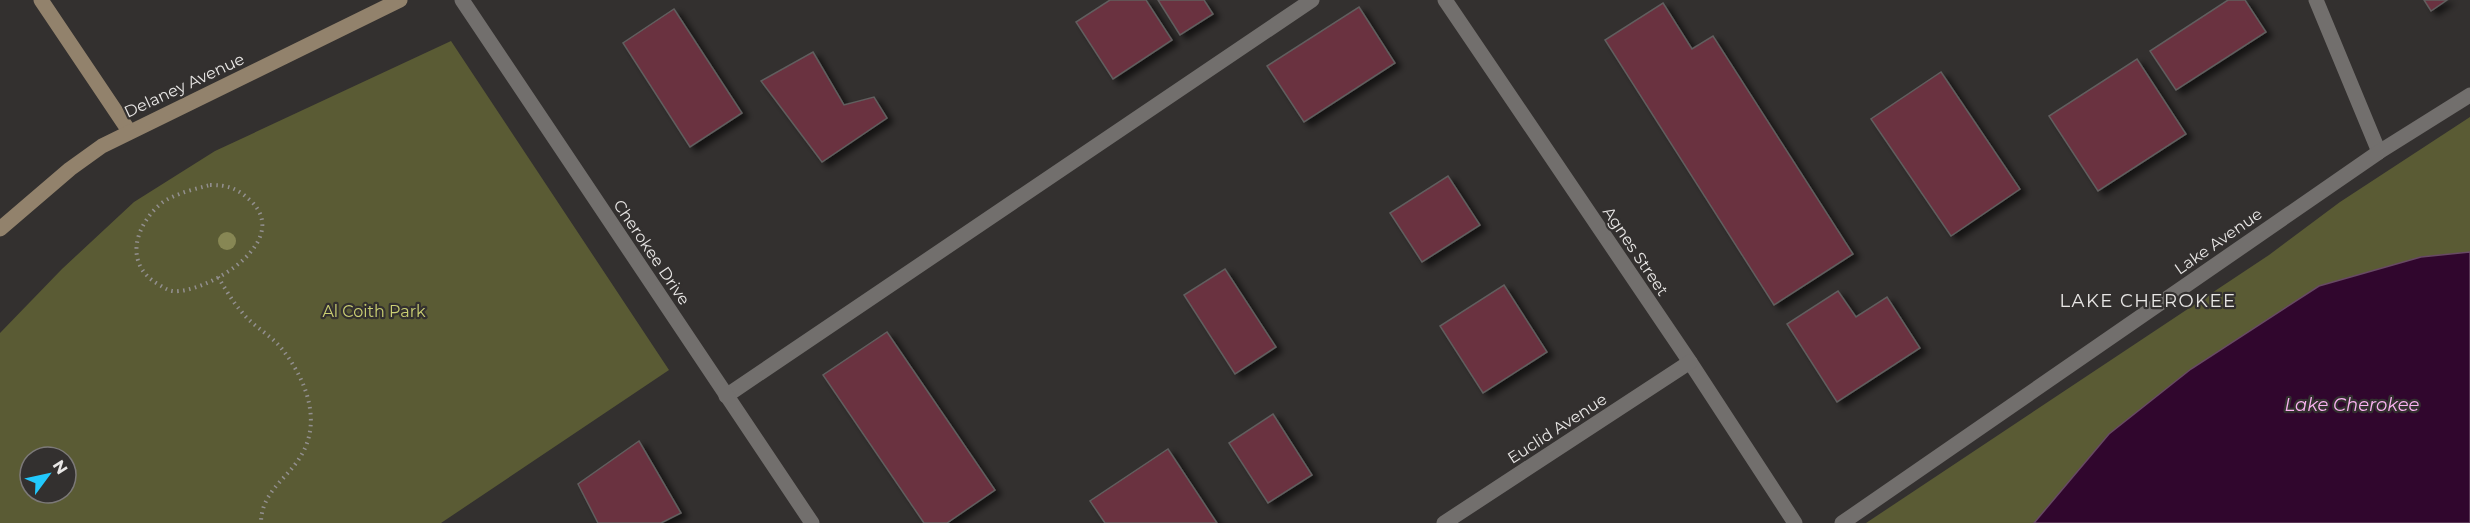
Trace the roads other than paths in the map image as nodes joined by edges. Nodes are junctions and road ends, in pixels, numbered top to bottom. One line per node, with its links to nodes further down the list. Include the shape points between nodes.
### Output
1 (41, 0): 8 (street)
2 (400, 0): 8 (street, Delaney Avenue)
3 (462, 0): 12 (street, Cherokee Drive)
4 (1312, 0): 12 (street)
5 (1445, 0): 11 (street, Agnes Street)
6 (2316, 0): 9 (street)
7 (2470, 94): 9 (street, Lake Avenue)
8 (129, 131): 10 (street, Delaney Avenue, via 70,169)
9 (2379, 152): 16 (street, Lake Avenue)
10 (0, 229)
11 (1690, 362): 14 (street, Euclid Avenue); 15 (street, Agnes Street)
12 (726, 396): 13 (street, Cherokee Drive)
13 (812, 523)
14 (1444, 523)
15 (1795, 523)
16 (1842, 523)

